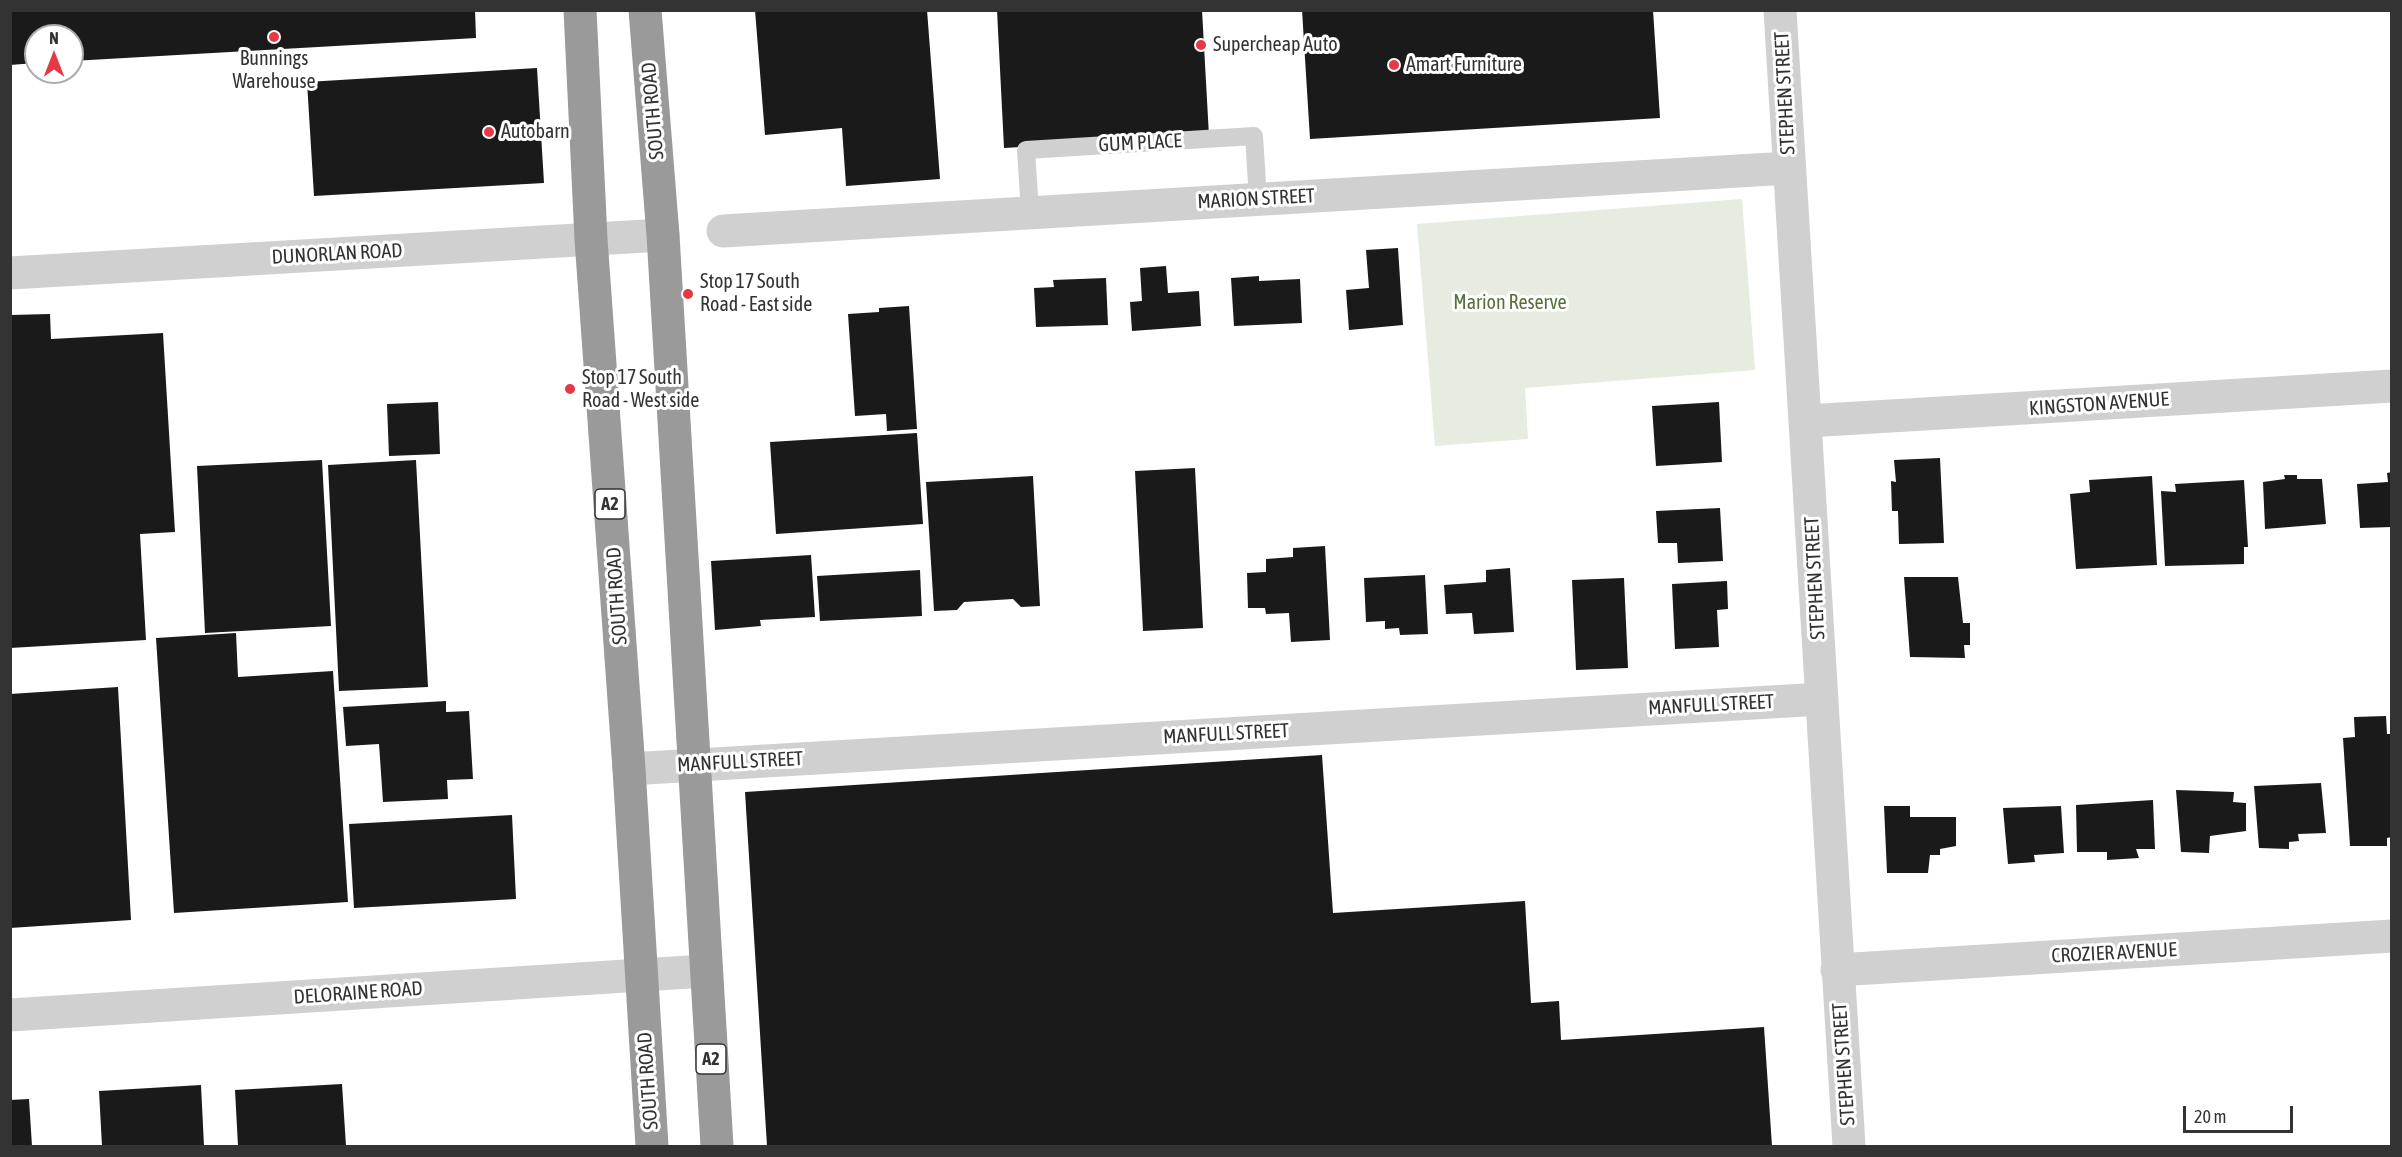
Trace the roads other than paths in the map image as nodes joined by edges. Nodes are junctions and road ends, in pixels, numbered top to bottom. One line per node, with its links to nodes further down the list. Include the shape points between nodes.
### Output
1 (580, 10): 9 (highway, SOUTH ROAD / A2)
2 (645, 10): 8 (highway, SOUTH ROAD / A2)
3 (1780, 10): 4 (street, STEPHEN STREET)
4 (1789, 168): 5 (street, MARION STREET); 12 (street, STEPHEN STREET)
5 (1258, 199): 6 (street, MARION STREET); 6 (lane, GUM PLACE, via 1254,136 1026,150)
6 (1030, 212): 7 (street, MARION STREET)
7 (723, 231)
8 (663, 235): 9 (street, DUNORLAN ROAD); 14 (highway, SOUTH ROAD / A2)
9 (591, 239): 10 (street, DUNORLAN ROAD); 15 (highway, SOUTH ROAD / A2)
10 (10, 273)
11 (2391, 386): 12 (street, KINGSTON AVENUE)
12 (1807, 421): 13 (street, STEPHEN STREET)
13 (1822, 699): 14 (street, MANFULL STREET); 18 (street, STEPHEN STREET)
14 (693, 765): 15 (street, MANFULL STREET); 17 (highway, SOUTH ROAD / A2)
15 (629, 769): 19 (highway, SOUTH ROAD / A2)
16 (2391, 936): 18 (street, CROZIER AVENUE)
17 (705, 970): 19 (street, DELORAINE ROAD); 22 (highway, SOUTH ROAD / A2)
18 (1838, 970): 23 (street, STEPHEN STREET)
19 (641, 975): 20 (street, DELORAINE ROAD); 21 (highway, SOUTH ROAD / A2)
20 (10, 1015)
21 (652, 1146)
22 (717, 1146)
23 (1849, 1146)

